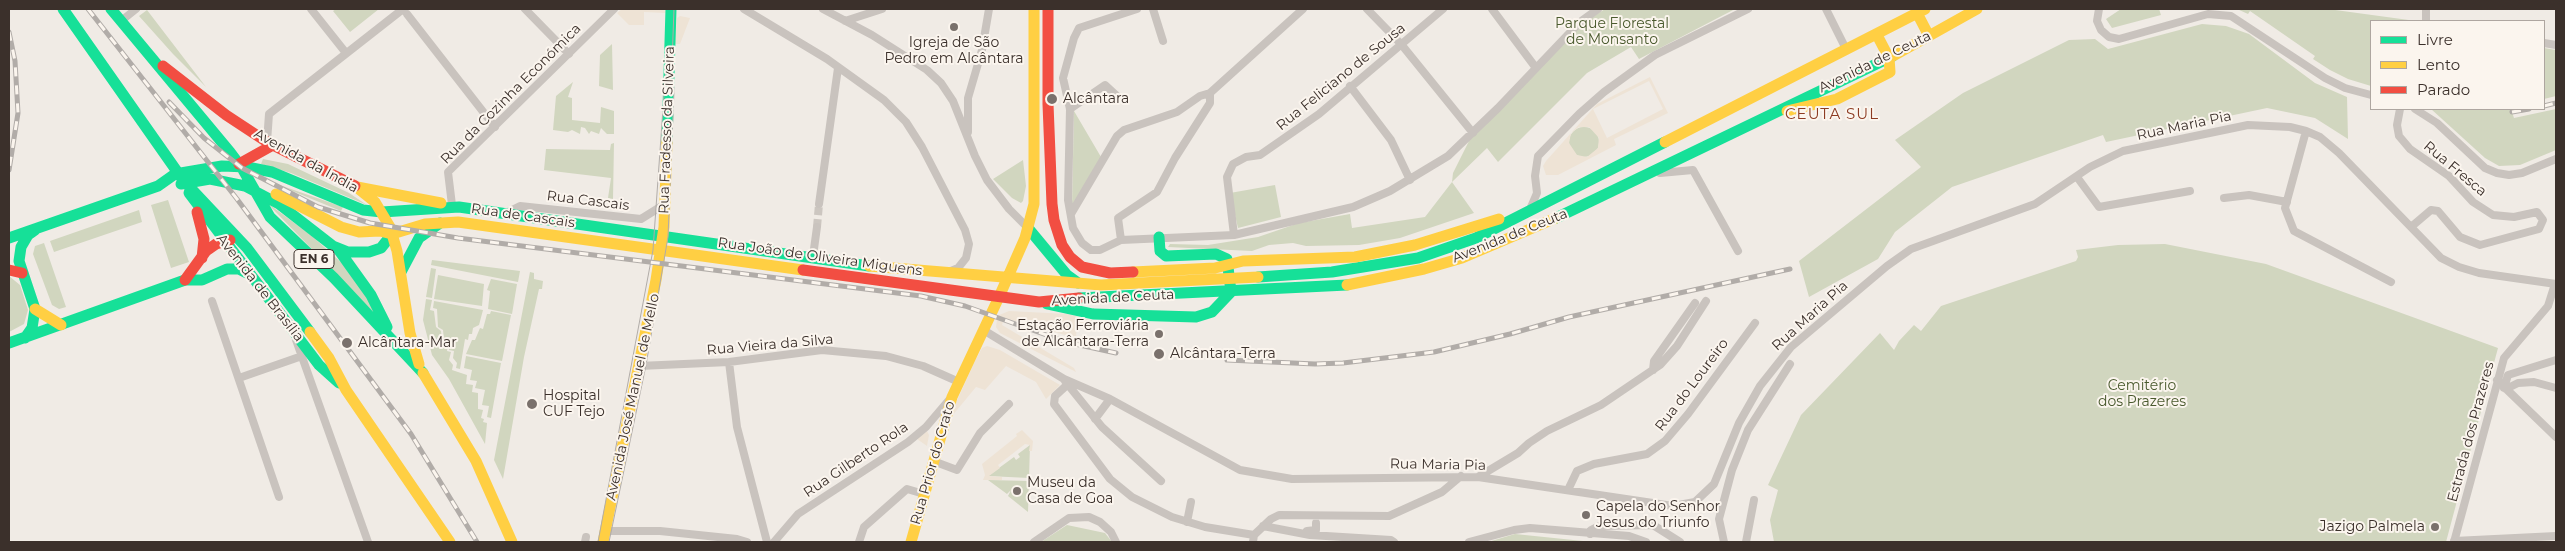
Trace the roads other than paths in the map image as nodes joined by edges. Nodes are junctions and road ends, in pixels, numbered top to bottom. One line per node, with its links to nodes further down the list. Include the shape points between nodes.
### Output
1 (63, 9): 58 (main road, Avenida de Brasília)
2 (111, 9): 28 (main road, Avenida da Índia / EN 6)
3 (136, 9): 28 (street)
4 (311, 9): 36 (street)
5 (525, 9): 37 (street)
6 (614, 9): 37 (street, Rua da Cozinha Económica)
7 (671, 9): 66 (main road, Rua Fradesso da Silveira)
8 (744, 9): 39 (street)
9 (824, 9): 29 (street)
10 (882, 9): 29 (street)
11 (989, 9): 53 (street, via 982,50 968,98)
12 (1034, 9): 77 (main road, Rua Prior do Crato, via 1035,172 1034,204)
13 (1048, 9): 94 (main road, via 1050,185 1054,220 1062,245 1070,257 1092,271)
14 (1138, 9): 27 (street)
15 (1153, 9): 32 (street)
16 (1302, 9): 42 (street)
17 (1367, 9): 33 (street)
18 (1443, 9): 33 (street, Rua Feliciano de Sousa)
19 (1492, 9): 40 (street)
20 (1598, 9): 40 (street, via 1580,22)
21 (1748, 9): 69 (street, via 1655,55 1579,114 1538,156 1537,193)
22 (1826, 9): 34 (street)
23 (1977, 9): 31 (main road, Avenida de Ceuta)
24 (2099, 9): 43 (street, via 2097,21 2101,30 2109,37 2124,38 2208,14 2224,14 2243,22 2325,78)
25 (405, 11): 36 (street); 49 (street)
26 (1921, 11): 30 (main road, Avenida de Ceuta); 31 (main road)
27 (1114, 12): 45 (street, via 1079,28 1074,38 1063,78)
28 (121, 21): 35 (main road, Avenida da Índia / EN 6)
29 (845, 21): 53 (street, via 934,76 953,100)
30 (1877, 34): 34 (main road, Avenida de Ceuta); 38 (main road)
31 (1929, 36): 38 (main road, Avenida de Ceuta)
32 (1163, 41)
33 (1402, 44): 41 (street, Rua Feliciano de Sousa); 51 (street)
34 (1846, 49): 69 (main road, Avenida de Ceuta)
35 (147, 53): 52 (main road, Avenida da Índia / EN 6, via 226,115); 55 (main road, Avenida da Índia / EN 6)
36 (346, 53): 52 (street, via 269,114)
37 (569, 54): 49 (street, Rua da Cozinha Económica)
38 (1889, 58): 48 (main road, Avenida de Ceuta); 48 (main road, via 1890,72 1851,94)
39 (838, 68): 67 (street); 98 (street, via 896,110 933,167 965,230 968,244 963,264)
40 (1536, 68): 51 (street)
41 (1350, 86): 59 (street, via 1391,140); 80 (street, Rua Feliciano de Sousa, via 1280,142 1260,155 1246,157 1233,164 1227,177)
42 (1210, 93): 72 (street, via 1177,112 1124,130 1117,136); 84 (street, via 1210,103 1158,192 1118,218)
43 (2370, 95)
44 (1118, 97): 45 (street, via 1105,85)
45 (1070, 109): 72 (street, via 1068,200)
46 (2400, 110): 78 (street, Rua Fresca, via 2398,136 2449,176 2473,202 2493,215 2514,217 2537,212 2543,220 2539,229 2480,245 2460,237 2438,211 2430,210)
47 (2417, 110): 54 (street, via 2437,123 2485,168 2497,173 2522,173)
48 (1764, 116): 56 (main road, Avenida de Ceuta)
49 (495, 126): 68 (street, Rua da Cozinha Económica, via 448,172)
50 (2306, 131): 57 (street, Rua Maria Pia, via 2267,124 2231,129 2123,151 2090,167); 65 (street); 78 (street, Rua Maria Pia, via 2320,137 2339,153)
51 (1473, 133): 59 (street, via 1448,156)
52 (270, 144): 55 (main road); 61 (main road, Avenida da Índia / EN 6)
53 (970, 144): 77 (street, via 993,188)
54 (2556, 159)
55 (241, 166): 79 (main road, via 268,190 341,227 359,232 380,230); 122 (main road, Avenida da Índia / EN 6, via 270,217 375,318)
56 (1649, 174): 89 (street, via 1693,170); 108 (main road, Avenida de Ceuta, via 1564,215 1462,258 1424,269 1341,286)
57 (2078, 177): 62 (street, via 2099,207); 146 (street, Rua Maria Pia, via 2035,204 1910,249 1791,347 1760,386 1739,423 1714,484 1695,502 1664,506)
58 (183, 180): 63 (main road, Avenida de Brasília); 73 (main road, Avenida de Brasília)
59 (1410, 180): 80 (street, via 1354,207)
60 (158, 186): 70 (main road, Rua de Cascais, via 175,174 222,166 256,168 290,177 363,210); 75 (main road); 87 (main road, via 210,179 234,182 274,201)
61 (357, 187): 68 (main road); 70 (main road, Avenida da Índia / EN 6)
62 (2190, 192)
63 (191, 198): 85 (main road, Avenida de Brasília); 92 (main road, via 203,231)
64 (2224, 198): 65 (street, via 2249,195)
65 (2287, 202): 105 (street, via 2294,231)
66 (665, 204): 71 (street, Rua Cascais, via 636,219 520,206); 81 (main road, Rua Fradesso da Silveira)
67 (819, 204)
68 (455, 206): 70 (main road, Rua de Cascais); 71 (main road, Rua de Cascais)
69 (1529, 211): 93 (main road, via 1393,250 1355,257 1242,261); 102 (main road, Avenida de Ceuta, via 1476,238 1404,261 1332,272)
70 (382, 212): 79 (main road, Avenida da Índia / EN 6)
71 (505, 213): 81 (main road, Rua de Cascais)
72 (1071, 214): 84 (street, via 1075,232 1087,248 1100,250)
73 (222, 219): 85 (main road); 86 (main road, Avenida de Brasília)
74 (441, 223): 79 (main road, Rua de Cascais, via 425,224); 88 (main road, Rua de Cascais, via 458,222); 96 (main road, via 419,238)
75 (39, 227): 83 (main road); 97 (main road, via 28,235 21,247 19,261)
76 (816, 227): 91 (street)
77 (1028, 228): 101 (main road, Rua Prior do Crato); 106 (main road, via 1067,275)
78 (2411, 228): 107 (street, Rua Maria Pia, via 2441,258 2459,267)
79 (392, 234): 87 (main road, via 381,248 369,252 356,253); 96 (main road, Avenida da Índia / EN 6)
80 (1234, 235): 82 (street)
81 (662, 237): 88 (main road, Rua Fradesso da Silveira); 91 (main road, Rua João de Oliveira Miguens)
82 (1158, 237): 84 (street); 90 (main road, via 1160,251 1166,256)
83 (9, 238)
84 (1121, 240)
85 (227, 244): 86 (main road); 92 (main road, via 212,247); 99 (main road, via 222,264); 100 (main road, Avenida de Brasília)
86 (247, 248): 136 (main road, Avenida de Brasília, via 329,358)
87 (338, 248): 122 (main road, via 371,295)
88 (660, 251): 110 (main road, Rua João de Oliveira Miguens); 128 (main road, Avenida José Manuel de Mello)
89 (1738, 251)
90 (1209, 254): 93 (main road, via 1224,256); 94 (main road)
91 (813, 256): 98 (main road, Rua João de Oliveira Miguens, via 884,268)
92 (202, 258): 103 (main road)
93 (1228, 265): 94 (main road); 102 (main road)
94 (1215, 268): 104 (main road)
95 (9, 270): 97 (main road)
96 (401, 272): 127 (main road, Avenida da Índia / EN 6, via 410,333)
97 (22, 273): 115 (main road)
98 (947, 273): 101 (main road, Rua João de Oliveira Miguens)
99 (213, 274): 100 (main road, via 234,268); 103 (main road, via 202,280)
100 (251, 276): 118 (main road, Avenida de Brasília)
101 (1008, 278): 106 (main road, Avenida de Ceuta); 110 (main road, Rua Prior do Crato)
102 (1230, 279): 104 (main road, Avenida de Ceuta); 108 (main road)
103 (185, 280): 117 (main road)
104 (1216, 280): 106 (main road, Avenida de Ceuta); 109 (main road)
105 (2391, 282)
106 (1078, 283)
107 (2556, 284): 131 (street, Estrada dos Prazeres, via 2548,306 2504,358)
108 (1231, 292): 109 (main road, Avenida de Ceuta); 113 (main road, via 1212,312 1196,317 1093,314)
109 (1217, 293): 113 (main road, Avenida de Ceuta, via 1068,298)
110 (999, 297): 113 (main road, Avenida de Ceuta); 119 (main road, Rua Prior do Crato)
111 (212, 301): 130 (street)
112 (1706, 301): 129 (street, via 1677,346)
113 (1039, 302)
114 (1695, 303): 129 (street, via 1654,361)
115 (35, 309): 117 (main road); 120 (main road, via 32,328)
116 (1755, 323): 146 (street, Rua do Loureiro, via 1665,441 1647,454 1594,464 1577,471)
117 (61, 325): 120 (main road)
118 (291, 327): 123 (street); 136 (main road, Avenida de Brasília, via 319,365)
119 (985, 331): 132 (main road, Rua Prior do Crato); 133 (street)
120 (25, 338): 121 (main road)
121 (9, 343)
122 (395, 343): 127 (main road, Avenida da Índia / EN 6)
123 (302, 356): 130 (street); 159 (street)
124 (2556, 360): 134 (street, via 2508,374)
125 (729, 362): 128 (street, Rua Vieira da Silva); 132 (street, Rua Vieira da Silva, via 822,350 853,352 886,356 923,366); 163 (street, via 737,427)
126 (1790, 364): 173 (street, via 1748,430 1732,470 1719,519)
127 (419, 366): 161 (main road, Avenida da Índia / EN 6, via 468,445)
128 (639, 366): 155 (main road, Avenida José Manuel de Mello)
129 (1653, 370): 144 (street, via 1601,405 1547,431 1518,454)
130 (239, 378): 148 (street)
131 (2497, 380): 134 (street); 175 (street, Estrada dos Prazeres)
132 (959, 382): 137 (main road, Rua Prior do Crato)
133 (1066, 382): 138 (street, Rua Maria Pia); 140 (street); 151 (street, via 1055,396 1054,404 1089,455 1110,479 1140,502)
134 (2505, 388): 135 (street, via 2534,382); 141 (street)
135 (2556, 388)
136 (346, 390): 160 (main road, Avenida de Brasília)
137 (952, 397): 142 (main road, Rua Prior do Crato); 164 (street, Rua Gilberto Rola, via 926,427 798,514)
138 (1110, 399): 140 (street); 143 (street, Rua Maria Pia, via 1240,470 1292,479)
139 (1009, 404): 142 (street, via 980,433 957,470)
140 (1095, 419): 145 (street)
141 (2556, 436)
142 (933, 460): 147 (main road, Rua Prior do Crato)
143 (1460, 476): 144 (street, Rua Maria Pia); 153 (street, via 1442,492 1389,516 1283,514 1275,516)
144 (1478, 476): 146 (street, Rua Maria Pia)
145 (1161, 481)
146 (1568, 490)
147 (924, 494): 165 (street, via 907,489 864,527); 166 (main road, Rua Prior do Crato)
148 (279, 497)
149 (1754, 500): 174 (street)
150 (1191, 502): 151 (street)
151 (1187, 522): 158 (street)
152 (1316, 523): 154 (street, via 1316,530)
153 (1264, 526): 154 (street); 158 (street)
154 (1298, 532): 169 (street)
155 (604, 536): 162 (street, via 660,531)
156 (2556, 536): 175 (street)
157 (1591, 538): 170 (street, via 1521,529); 171 (street, via 1629,536); 172 (street, via 1591,530 1599,526 1653,525)
158 (1253, 539)
159 (368, 542)
160 (450, 542)
161 (512, 542)
162 (747, 542)
163 (767, 542)
164 (774, 542)
165 (859, 542)
166 (911, 542)
167 (1034, 542): 168 (street, via 1068,518 1089,517 1111,532)
168 (1116, 542)
169 (1394, 542)
170 (1470, 542)
171 (1646, 542)
172 (1680, 542)
173 (1724, 542)
174 (1746, 542)
175 (2454, 542)

